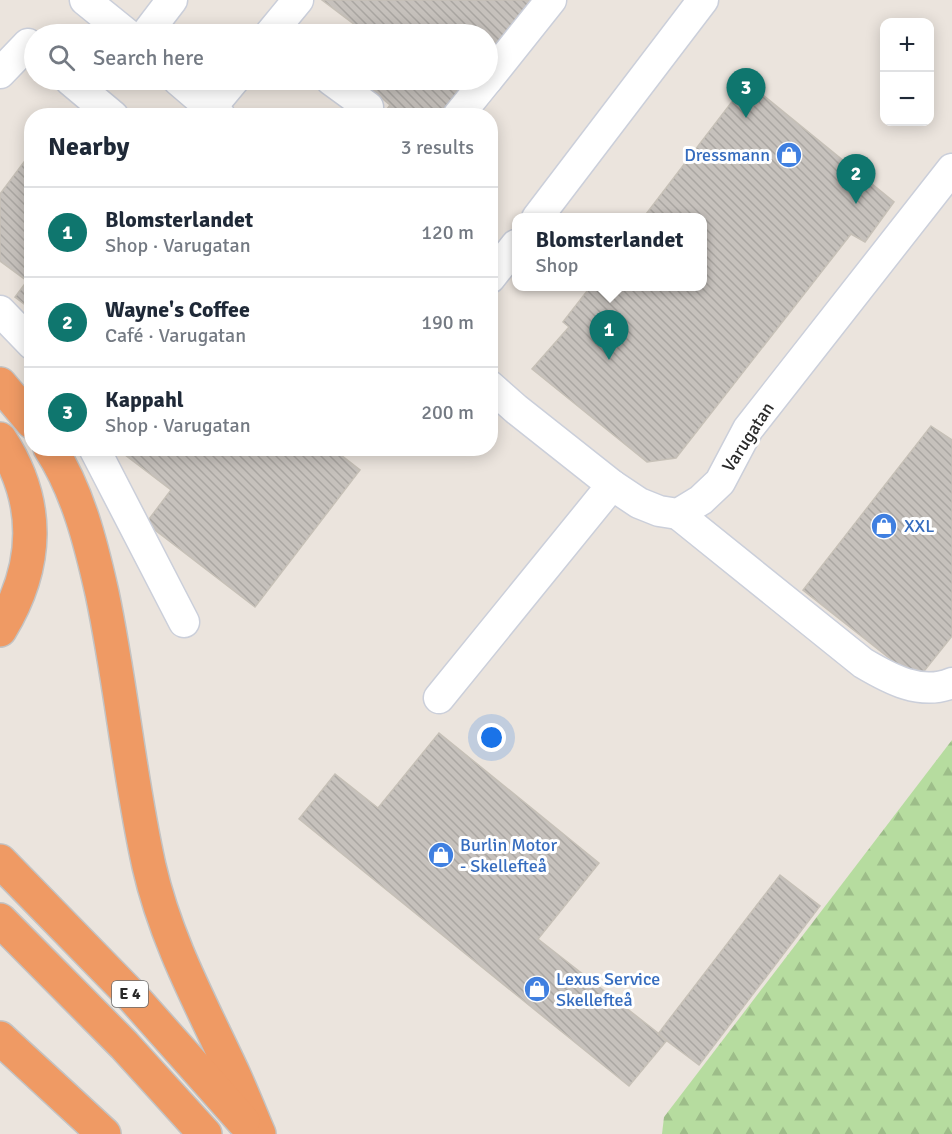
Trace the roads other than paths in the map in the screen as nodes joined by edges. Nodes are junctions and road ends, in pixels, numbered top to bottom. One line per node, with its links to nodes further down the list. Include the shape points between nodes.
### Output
1 (86, 0): 6 (street)
2 (172, 0): 7 (street)
3 (298, 0): 8 (street)
4 (551, 0): 10 (street)
5 (703, 0): 23 (street)
6 (115, 24)
7 (154, 24)
8 (280, 24)
9 (24, 48): 11 (street)
10 (498, 65)
11 (0, 73)
12 (82, 90): 18 (street)
13 (188, 90): 19 (street)
14 (227, 90): 20 (street)
15 (345, 90): 17 (street)
16 (478, 90): 21 (street)
17 (368, 107)
18 (103, 108)
19 (207, 108)
20 (215, 108)
21 (464, 108)
22 (952, 169): 35 (street, Varugatan, via 748,429 720,482)
23 (541, 213)
24 (512, 250): 25 (street)
25 (498, 268)
26 (0, 311): 27 (street)
27 (24, 336)
28 (0, 384): 30 (highway)
29 (498, 393): 34 (street)
30 (24, 412)
31 (0, 439): 37 (highway, via 23,485 30,531 25,578)
32 (54, 456): 46 (highway, via 88,536 109,625 149,866 167,929)
33 (98, 456): 36 (street)
34 (612, 485): 35 (street, via 659,512); 39 (street)
35 (678, 514): 38 (street, via 863,663 909,685 938,688)
36 (184, 622)
37 (0, 630)
38 (952, 683)
39 (439, 698)
40 (0, 861): 45 (highway, E 4, via 132,996)
41 (0, 920): 44 (highway, E 4, via 124,1045)
42 (0, 1038): 43 (highway)
43 (104, 1134)
44 (205, 1134)
45 (254, 1134)
46 (259, 1134)

